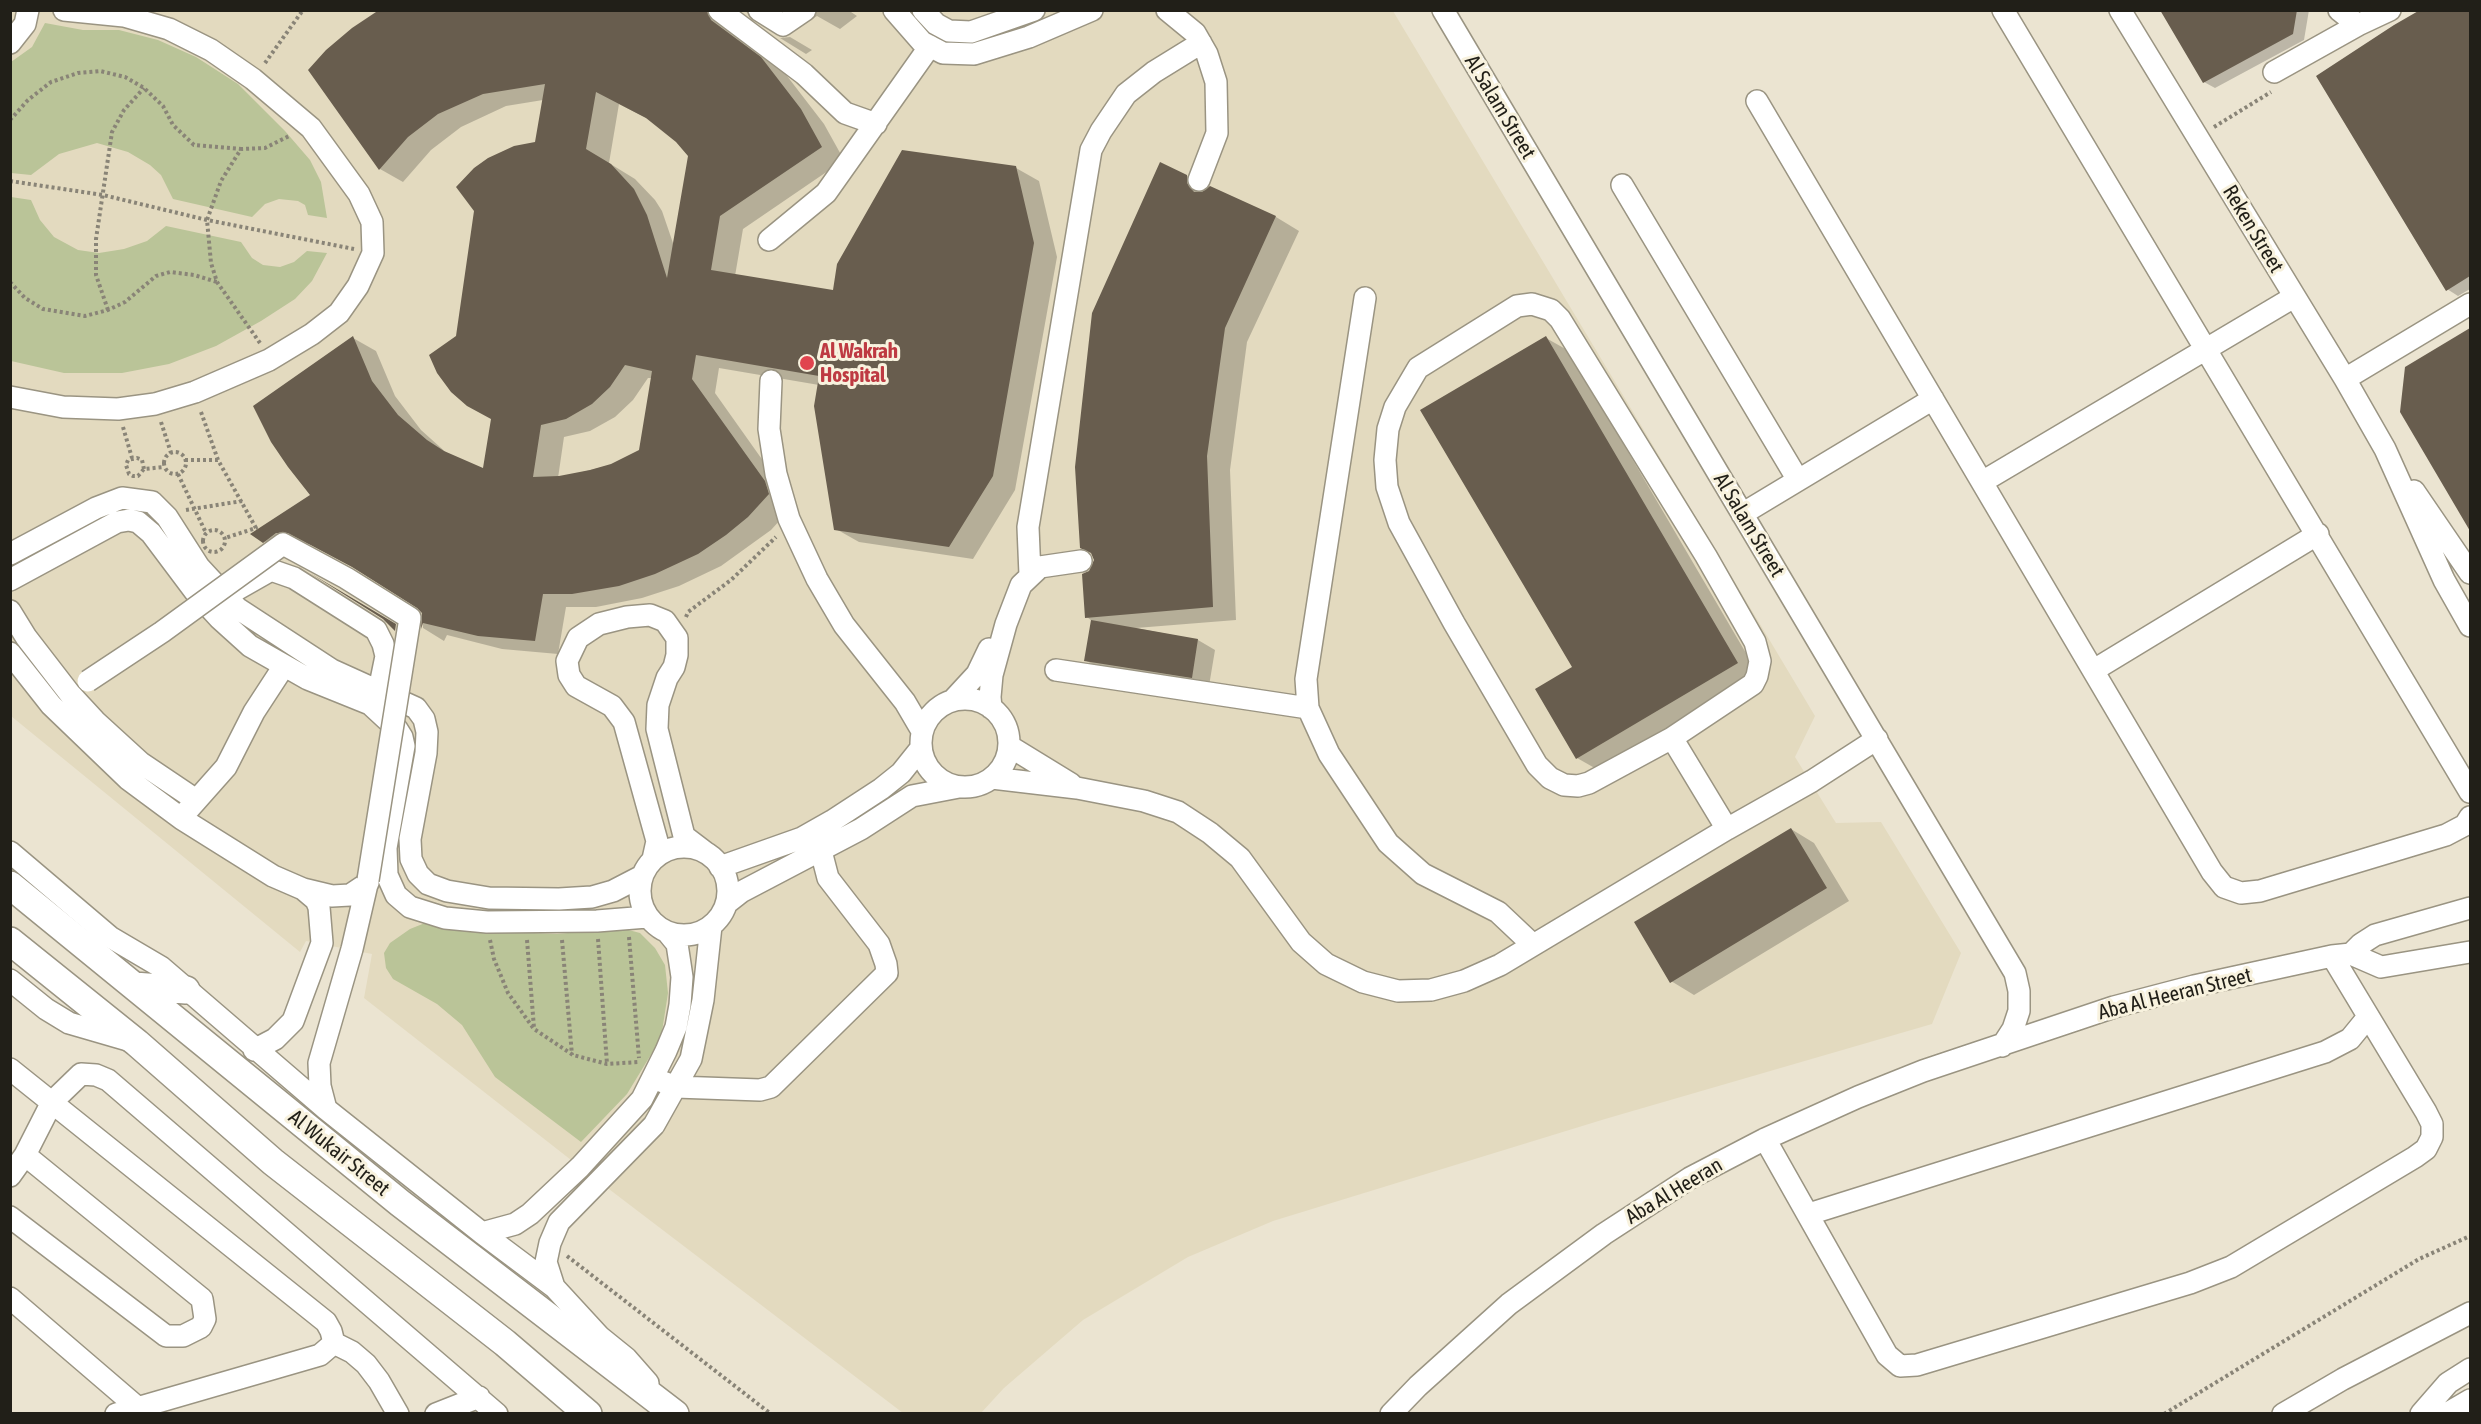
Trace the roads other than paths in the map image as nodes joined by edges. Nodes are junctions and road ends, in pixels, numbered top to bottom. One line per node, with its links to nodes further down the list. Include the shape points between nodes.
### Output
1 (28, 10): 19 (street, via 25,24)
2 (64, 10): 33 (street, via 124,16 169,29 211,50 253,79 310,128 359,194 372,222 373,253 358,286 339,313 269,360 195,392 118,410 63,407)
3 (718, 10): 23 (street, via 804,74 845,113)
4 (759, 10): 5 (street, via 783,25)
5 (805, 10)
6 (894, 10): 20 (street)
7 (923, 10): 8 (street, via 949,31 971,32)
8 (1034, 10)
9 (1092, 10): 20 (street, via 1029,37 974,54 943,53)
10 (1167, 10): 18 (street)
11 (1192, 10): 18 (street)
12 (1443, 10): 38 (street, Al Salam Street)
13 (2004, 10): 30 (street)
14 (2120, 10): 27 (street, Reken Street)
15 (2339, 10): 17 (street)
16 (2390, 10): 17 (street)
17 (2358, 25): 21 (street)
18 (1198, 38): 24 (street, via 1216,82 1216,118 1215,141); 43 (street, via 1126,94 1091,150 1028,527)
19 (10, 43)
20 (930, 46): 23 (street)
21 (2274, 72)
22 (1757, 101): 34 (street)
23 (876, 124): 26 (street, via 826,193)
24 (1193, 177)
25 (1622, 185): 36 (street)
26 (769, 240)
27 (2294, 297): 30 (street); 31 (street, Reken Street)
28 (1365, 298): 59 (street, via 1306,680)
29 (2470, 304): 31 (street)
30 (2207, 349): 37 (street); 39 (street)
31 (2345, 379): 35 (street, Reken Street)
32 (771, 381): 53 (street, via 769,429 789,519 816,579 844,625)
33 (10, 397)
34 (1933, 399): 36 (street); 37 (street)
35 (2385, 449): 42 (street, Reken Street); 48 (street, Reken Street, via 2444,580)
36 (1798, 480): 38 (street)
37 (1982, 482): 52 (street)
38 (1742, 513): 61 (street, Al Salam Street)
39 (2318, 534): 52 (street); 67 (street)
40 (10, 554): 45 (street, via 122,498 152,502 199,567)
41 (1082, 566): 43 (street)
42 (2470, 573)
43 (1030, 575): 47 (street, via 1018,591)
44 (10, 580): 50 (street, via 117,522 138,522 219,618 250,646)
45 (226, 596): 55 (street, via 237,608); 55 (street, via 271,570 294,578 375,630 386,656)
46 (10, 611): 54 (street)
47 (1005, 624): 56 (street, via 977,675); 58 (street, via 990,684)
48 (2470, 626)
49 (10, 653): 57 (street)
50 (284, 666): 55 (street, via 308,680); 68 (street, via 254,712 226,767)
51 (1056, 670): 59 (street)
52 (2094, 670): 69 (street, via 2212,872 2232,891 2251,893 2446,835 2465,825)
53 (894, 689): 56 (street, via 916,700); 62 (street)
54 (70, 694): 57 (street); 68 (street, via 141,763); 77 (street, bridge, via 283,544 410,618)
55 (375, 697): 75 (street, via 416,708 424,719 426,753 410,839 411,859 428,884 489,898 592,897 613,891); 82 (street, via 404,746 386,848 387,875 396,895 410,907 445,918 487,922)
56 (946, 704): 58 (street, via 966,699); 62 (street, via 929,717)
57 (51, 705): 70 (street, via 128,779)
58 (991, 708): 63 (street, via 1001,718)
59 (1308, 708): 86 (street, via 1329,754 1388,843 1423,874 1498,912)
60 (1672, 738): 60 (street, via 1753,684 1760,661 1755,642 1560,319 1542,305 1517,306 1418,368 1406,385 1388,429 1385,460 1387,487 1399,523 1537,765 1550,778 1564,785 1589,783); 71 (street)
61 (1877, 739): 71 (street); 94 (street, Al Salam Street, via 2015,973 2019,1011)
62 (921, 740): 65 (street, via 925,762 933,774); 76 (street, via 901,773 832,821 801,838)
63 (1009, 746): 64 (street); 66 (street)
64 (992, 778): 65 (street, via 976,786); 66 (street)
65 (959, 787): 72 (street, via 912,796)
66 (1077, 788): 86 (street, via 1178,812 1210,833 1240,858 1301,942 1326,964 1363,982 1398,991 1431,990 1473,977)
67 (2470, 792)
68 (196, 800): 70 (street)
69 (2470, 817)
70 (182, 819): 79 (street, via 273,876)
71 (1727, 829): 86 (street)
72 (821, 851): 80 (street); 98 (street, via 828,878 879,944 887,973 771,1087)
73 (10, 852): 91 (street, via 110,937 161,967)
74 (705, 852): 75 (street, via 678,847 665,851); 75 (street, via 684,836 657,729 658,705 674,667 677,638 665,621 650,615 599,624 578,638 567,661 569,675 576,686 612,706 624,722 657,841); 76 (street)
75 (647, 867): 82 (street)
76 (720, 867): 80 (street, via 728,890)
77 (368, 881): 79 (street, via 350,895 332,896); 100 (street, via 319,1063)
78 (10, 885): 90 (main road, Al Wukair Street)
79 (303, 889): 95 (street, via 320,907 322,944 292,1021 275,1039)
80 (727, 903): 83 (street)
81 (2468, 908): 88 (street, Aba Al Heeran Street, via 2375,936)
82 (638, 918): 84 (street)
83 (711, 926): 84 (street, via 683,936); 98 (street, via 699,1023 691,1059)
84 (668, 933): 97 (street, via 677,944 682,977 676,1027)
85 (10, 941): 93 (main road)
86 (1533, 945)
87 (2470, 952): 88 (street, via 2381,967)
88 (2341, 955): 92 (street); 94 (street, Aba Al Heeran Street, via 2114,1007)
89 (10, 980): 93 (street, via 69,1023)
90 (134, 986): 91 (main road); 116 (main road, Al Wukair Street, via 400,1203)
91 (186, 990): 95 (street)
92 (2368, 1017): 104 (street, via 2350,1039 2325,1052); 104 (street, via 2432,1124 2432,1137 2426,1149 2231,1267 2190,1283 1917,1365 1900,1366 1887,1355)
93 (137, 1043): 120 (main road, via 273,1162 505,1343)
94 (2002, 1046): 101 (street, Aba Al Heeran, via 1879,1088)
95 (254, 1050): 100 (street)
96 (10, 1069): 99 (street)
97 (653, 1078): 98 (street); 106 (street, via 642,1099 580,1167 530,1214 515,1224)
98 (676, 1087): 107 (street, via 654,1125 559,1222 546,1262)
99 (52, 1102): 102 (street); 110 (street, via 327,1322); 112 (street, via 81,1074 108,1080)
100 (326, 1109): 106 (street)
101 (1765, 1139): 104 (street); 121 (street, Aba Al Heeran, via 1690,1178 1604,1234 1509,1304)
102 (26, 1155): 103 (street); 105 (street, via 202,1299 205,1319 201,1327 183,1336 166,1336)
103 (10, 1176)
104 (1809, 1214)
105 (10, 1217)
106 (482, 1233): 107 (street)
107 (554, 1287): 116 (street, via 600,1337 626,1358)
108 (10, 1298): 114 (street)
109 (2470, 1313): 122 (street)
110 (334, 1343): 114 (street, via 320,1355); 118 (street, via 366,1364)
111 (2470, 1369): 123 (street, via 2448,1383)
112 (479, 1397): 115 (street); 119 (street)
113 (2470, 1400): 124 (street)
114 (137, 1407): 117 (street)
115 (443, 1412)
116 (673, 1412)
117 (116, 1413)
118 (398, 1413)
119 (497, 1413)
120 (588, 1413)
121 (1391, 1413)
122 (2283, 1413)
123 (2421, 1413)
124 (2446, 1413)

